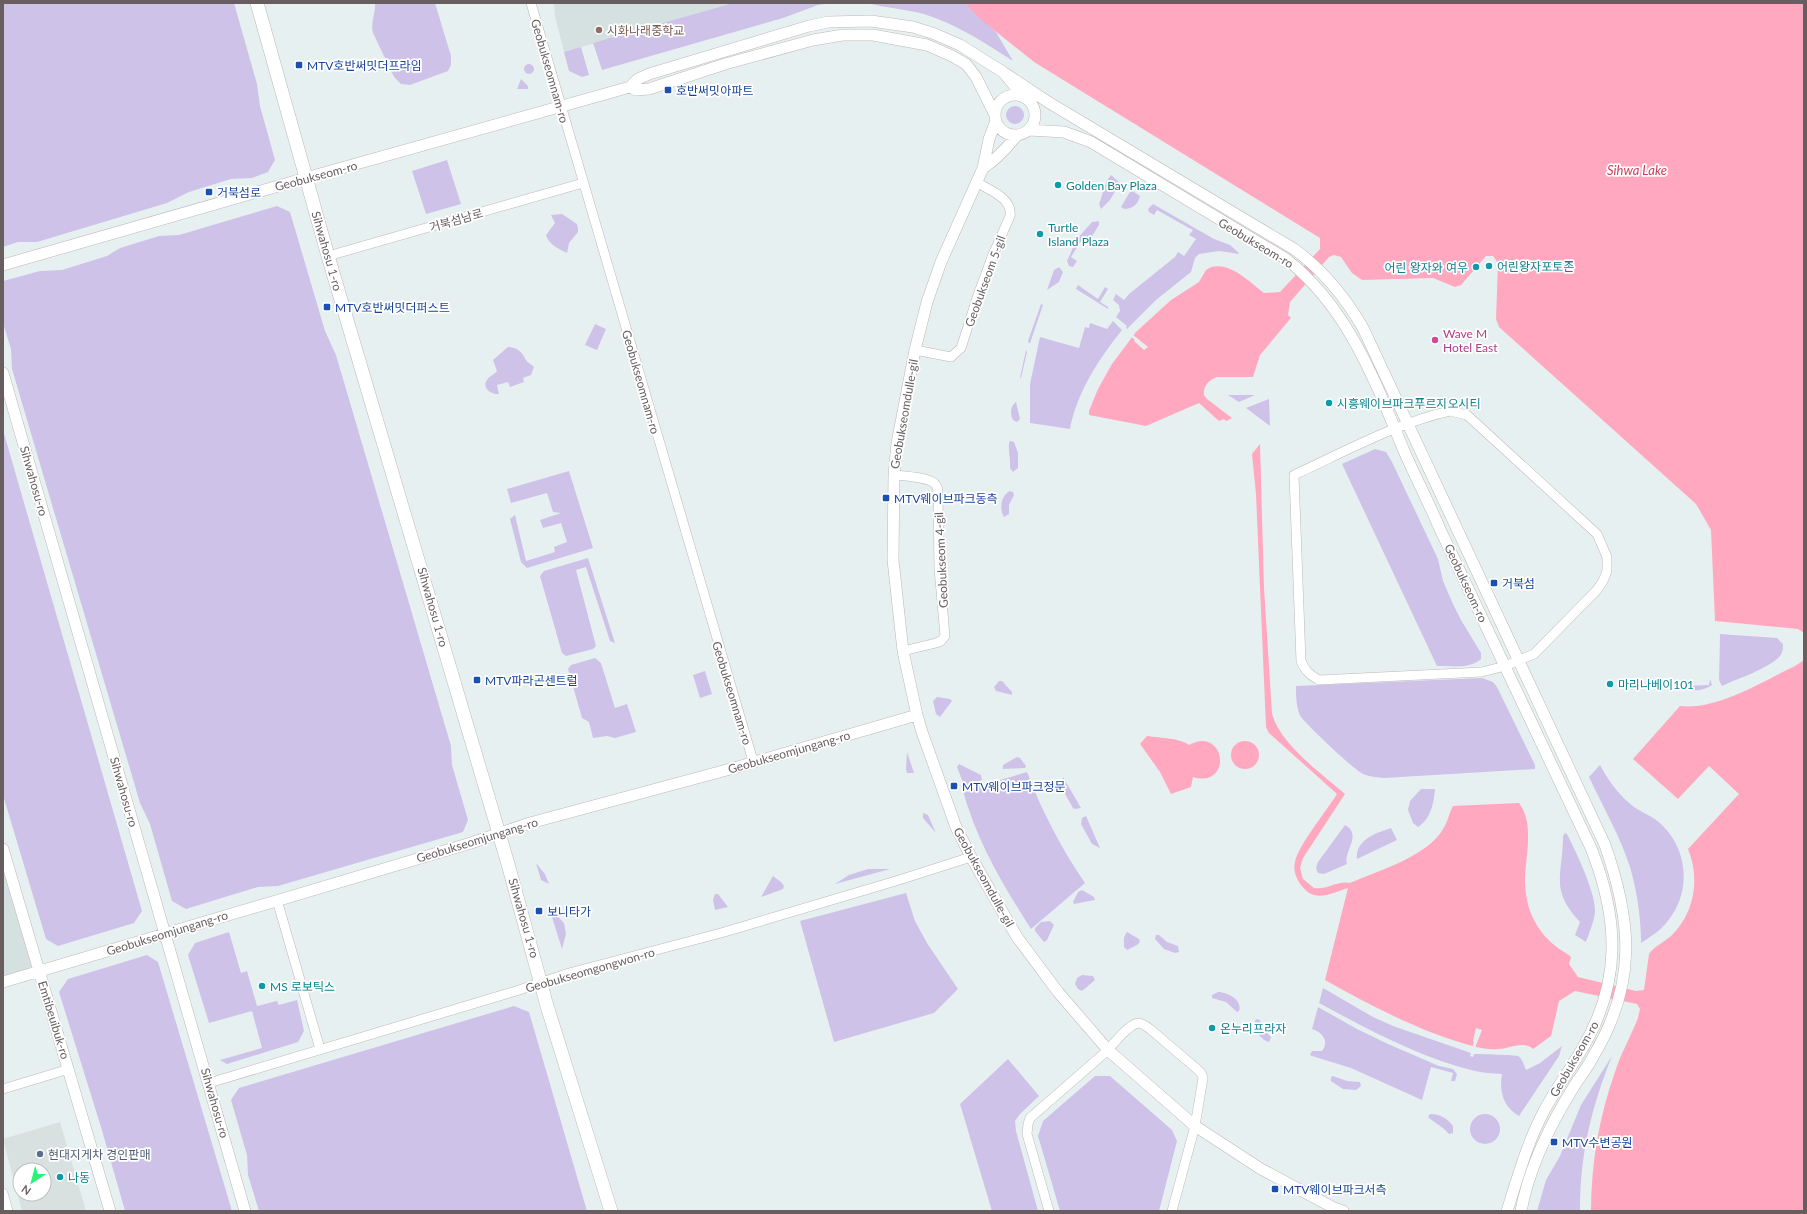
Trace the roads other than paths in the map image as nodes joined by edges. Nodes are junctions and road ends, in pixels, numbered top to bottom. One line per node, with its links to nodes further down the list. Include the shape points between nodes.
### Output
1 (257, 3): 16 (main road, Sihwahosu 1-ro)
2 (531, 3): 8 (street, Geobukseomnam-ro)
3 (1003, 72): 4 (street, via 960,45 935,34 893,23 846,21 809,26 649,74 638,79); 5 (street); 7 (street)
4 (630, 88): 6 (street, via 649,89 813,40 843,35 873,35 927,45 952,56 966,64 976,76); 8 (street, Geobukseom-ro)
5 (1025, 97): 7 (street); 9 (street, via 1009,95 1003,98); 10 (street, via 1035,110 1034,124)
6 (987, 100): 9 (street); 13 (street)
7 (1048, 102): 23 (street, via 1312,262 1327,278 1363,328)
8 (562, 107): 16 (street, Geobukseom-ro); 18 (street, Geobukseomnam-ro)
9 (995, 118): 12 (street, via 1004,132); 13 (street)
10 (1029, 130): 11 (street, Geobukseom-ro); 12 (street)
11 (1047, 131): 14 (street); 24 (street, Geobukseom-ro, via 1064,132 1091,142 1286,259 1304,273 1328,300 1354,339)
12 (1017, 135): 14 (street)
13 (989, 139): 15 (street)
14 (1009, 146): 15 (street)
15 (983, 168): 17 (street, Geobukseomdulle-gil)
16 (306, 178): 19 (main road, Sihwahosu 1-ro); 20 (street, Geobukseom-ro)
17 (976, 182): 21 (street, Geobukseomdulle-gil, via 941,262 927,302); 21 (street, Geobukseom 5-gil, via 1007,202 1011,209 1010,216 978,295 961,348 952,358)
18 (583, 183): 19 (street, 거북섬남로); 30 (street, Geobukseomnam-ro)
19 (328, 256): 31 (main road, Sihwahosu 1-ro)
20 (3, 265)
21 (915, 350): 25 (street, Geobukseomdulle-gil, via 902,409)
22 (3, 373): 35 (street, Sihwahosu-ro)
23 (1407, 425): 24 (street); 27 (street); 27 (street, via 1450,411 1467,415 1597,534 1603,544 1607,557 1604,581 1534,654)
24 (1395, 429): 28 (street, Geobukseom-ro); 28 (street, via 1294,475 1301,661 1304,669 1319,680 1482,672)
25 (894, 475): 26 (street, Geobukseomdulle-gil, via 893,560); 26 (street, Geobukseom 4-gil, via 926,479 934,482 938,488 939,568 945,636 936,643)
26 (903, 650): 29 (street, Geobukseomdulle-gil)
27 (1518, 662): 28 (street); 54 (street, via 1605,845 1616,877 1626,930 1627,954 1615,1013 1601,1044 1566,1100 1544,1143 1530,1178)
28 (1505, 666): 53 (street, Geobukseom-ro, via 1591,848 1607,894 1612,933 1611,972 1601,1011 1582,1049 1543,1113 1526,1151)
29 (917, 715): 30 (street, Geobukseomjungang-ro); 33 (street, Geobukseomdulle-gil, via 956,827)
30 (753, 761): 31 (street, Geobukseomjungang-ro)
31 (499, 834): 34 (street, Geobukseomjungang-ro); 38 (main road, Sihwahosu 1-ro)
32 (3, 849): 36 (street, Emtibeuibuk-ro)
33 (971, 857): 38 (street, Geobukseomgongwon-ro, via 749,925); 40 (street, Geobukseomdulle-gil, via 1017,937 1058,992)
34 (277, 900): 35 (street, Geobukseomjungang-ro); 39 (street)
35 (164, 934): 36 (street, Geobukseomjungang-ro); 42 (street, Sihwahosu-ro)
36 (39, 971): 37 (street, Emtibeuibuk-ro); 41 (street, Emtibeuibuk-ro)
37 (3, 982)
38 (541, 983): 39 (street, Geobukseomgongwon-ro); 50 (main road, Sihwahosu 1-ro)
39 (320, 1049): 42 (street, Geobukseomgongwon-ro)
40 (1108, 1050): 44 (street, Geobukseomdulle-gil); 44 (street, via 1132,1026 1143,1024 1197,1069 1203,1078); 51 (street, via 1035,1113 1028,1124 1027,1134)
41 (69, 1069): 43 (street, Emtibeuibuk-ro); 48 (street, Emtibeuibuk-ro)
42 (209, 1083): 49 (street, Sihwahosu-ro)
43 (3, 1089)
44 (1194, 1126): 46 (street, Geobukseomdulle-gil, via 1261,1169); 52 (street)
45 (3, 1193): 47 (street)
46 (1337, 1210)
47 (8, 1211)
48 (110, 1211)
49 (246, 1211)
50 (610, 1211)
51 (1049, 1211)
52 (1172, 1211)
53 (1507, 1211)
54 (1521, 1211)

